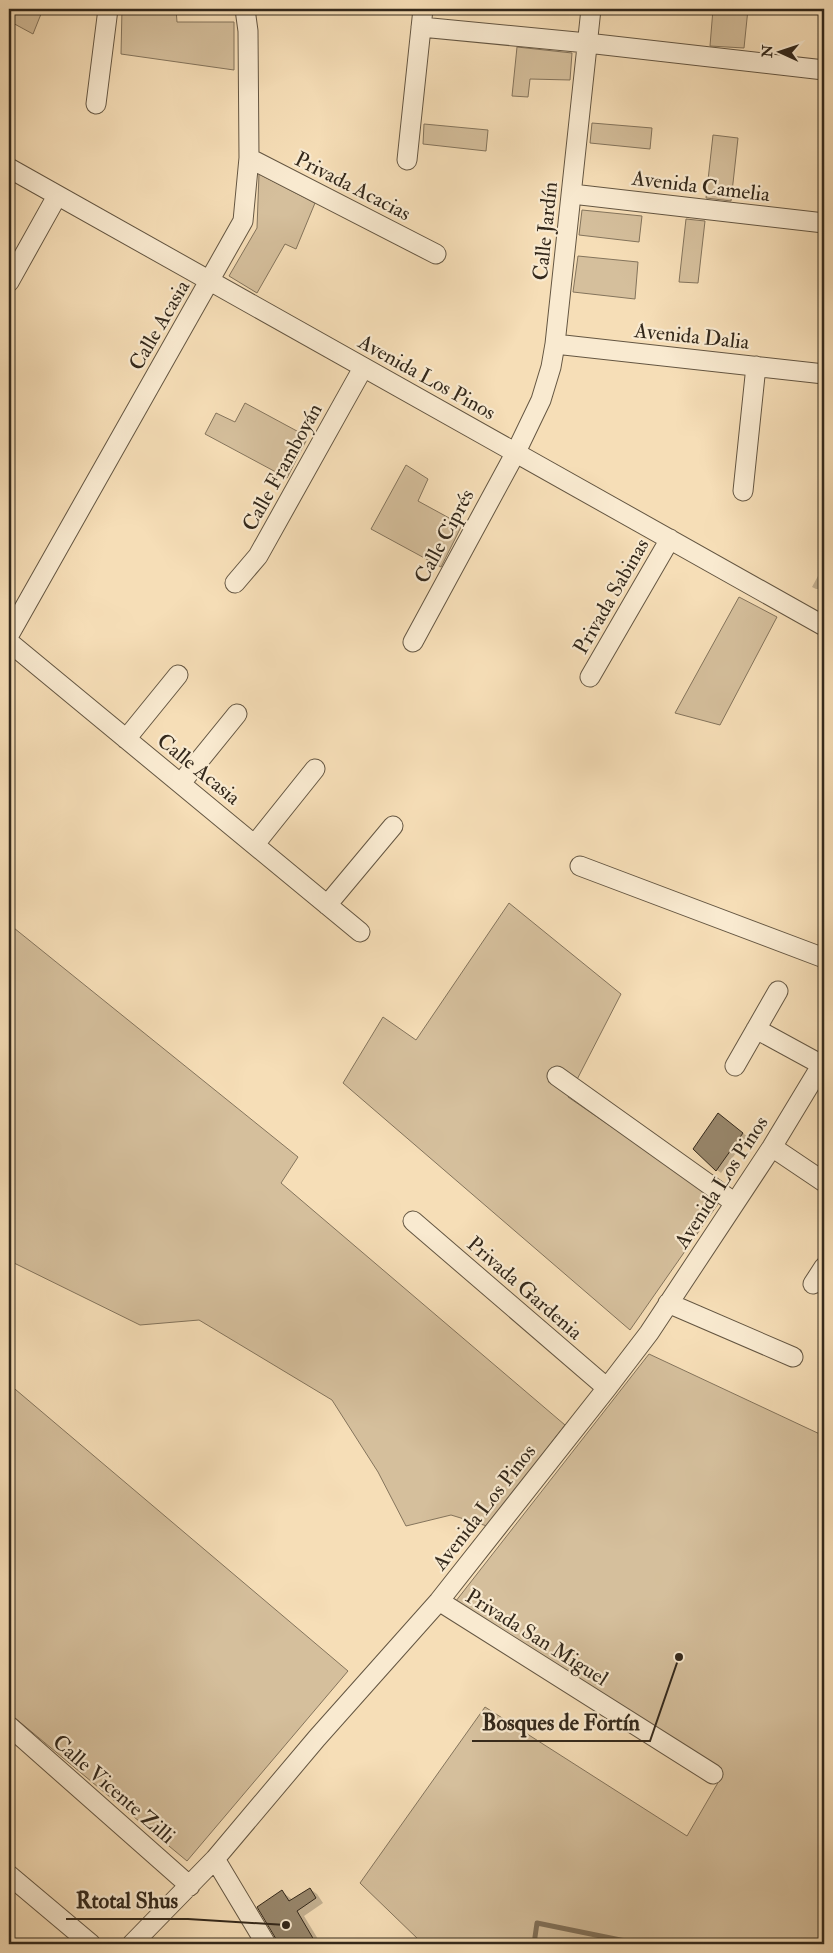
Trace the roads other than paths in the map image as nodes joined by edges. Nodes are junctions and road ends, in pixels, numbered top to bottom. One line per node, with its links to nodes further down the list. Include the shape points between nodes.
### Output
1 (108, 9): 7 (street)
2 (245, 9): 8 (street, Calle Acasia)
3 (592, 9): 5 (street, Calle Jardín)
4 (422, 18): 5 (street); 9 (street)
5 (588, 43): 6 (street); 11 (street, Calle Jardín)
6 (824, 70)
7 (96, 104)
8 (250, 158): 14 (street, Privada Acacias); 15 (street, Calle Acasia, via 243,221)
9 (407, 160)
10 (9, 168): 12 (street, Avenida Los Pinos)
11 (572, 194): 13 (street, Avenida Camelia); 17 (street, Calle Jardín)
12 (57, 196): 15 (street, Avenida Los Pinos); 16 (street)
13 (824, 223)
14 (436, 254)
15 (211, 280): 19 (street, Avenida Los Pinos); 26 (street, Calle Acasia)
16 (9, 282)
17 (555, 344): 18 (street, Avenida Dalia); 21 (street, Calle Jardín, via 546,386)
18 (756, 366): 20 (street, Avenida Dalia); 22 (street)
19 (363, 368): 21 (street, Avenida Los Pinos); 24 (street, Calle Framboyán, via 258,556)
20 (824, 374)
21 (516, 452): 23 (street, Avenida Los Pinos); 28 (street, Calle Ciprés)
22 (743, 491)
23 (670, 538): 25 (street, Avenida Los Pinos); 30 (street, Privada Sabinas)
24 (235, 583)
25 (824, 626)
26 (9, 635)
27 (9, 642): 32 (street, Calle Acasia)
28 (413, 642)
29 (178, 675): 32 (street)
30 (590, 676)
31 (237, 714): 34 (street)
32 (126, 739): 34 (street, Calle Acasia)
33 (315, 769): 36 (street)
34 (181, 783): 36 (street, Calle Acasia)
35 (393, 826): 38 (street)
36 (255, 844): 38 (street, Calle Acasia)
37 (580, 866): 40 (street)
38 (327, 905): 39 (street, Calle Acasia)
39 (360, 932)
40 (824, 958)
41 (778, 991): 42 (street)
42 (756, 1029): 43 (street); 44 (street)
43 (823, 1063): 46 (street, Avenida Los Pinos)
44 (735, 1066)
45 (557, 1076): 48 (street)
46 (772, 1147): 47 (street); 48 (street, Avenida Los Pinos)
47 (824, 1182)
48 (735, 1203): 52 (street, Avenida Los Pinos)
49 (413, 1221): 54 (street, Privada Gardenia)
50 (824, 1267): 51 (street)
51 (813, 1284)
52 (668, 1303): 53 (street); 54 (street, Avenida Los Pinos)
53 (793, 1357)
54 (607, 1388): 55 (street, Avenida Los Pinos)
55 (438, 1601): 57 (street, Privada San Miguel); 58 (street, Avenida Los Pinos)
56 (9, 1726): 60 (street, Calle Vicente Zilli)
57 (713, 1774)
58 (215, 1859): 60 (street, Avenida Los Pinos); 63 (street)
59 (9, 1875): 61 (street)
60 (190, 1886): 62 (street, Avenida Los Pinos)
61 (91, 1944)
62 (132, 1944)
63 (266, 1944)

